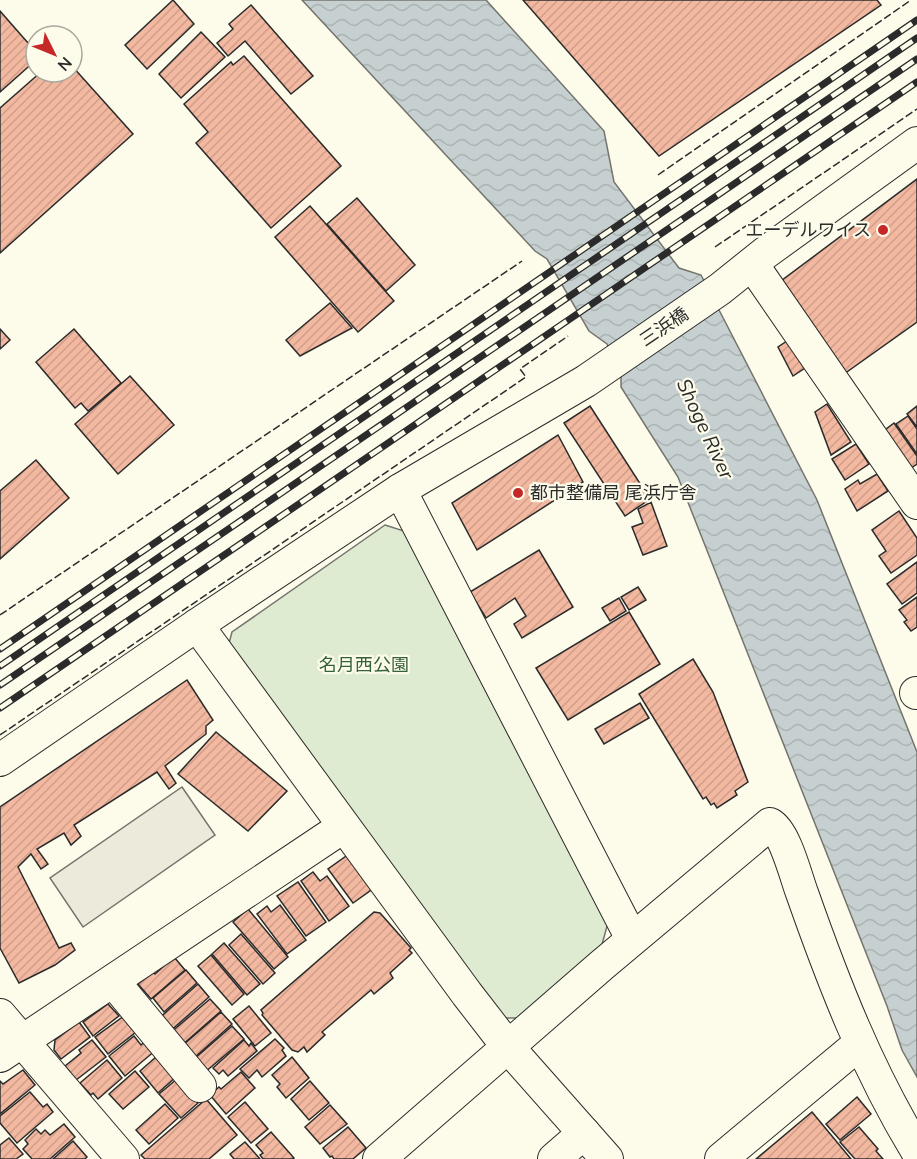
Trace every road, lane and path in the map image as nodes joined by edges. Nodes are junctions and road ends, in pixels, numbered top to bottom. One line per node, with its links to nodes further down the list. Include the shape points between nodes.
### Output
1 (917, 143): 2 (street, 三浜橋)
2 (752, 264): 3 (street, 三浜橋, via 586,381); 4 (street)
3 (400, 490): 5 (street, 三浜橋); 8 (street)
4 (917, 503)
5 (197, 626): 6 (street, 三浜橋); 7 (street)
6 (0, 760)
7 (343, 827): 9 (street); 12 (street)
8 (632, 939): 11 (street, via 770,824 779,832 792,863); 12 (street)
9 (113, 981): 13 (street); 14 (street)
10 (0, 1015): 13 (street)
11 (859, 1044): 16 (street); 21 (street)
12 (508, 1047): 15 (street); 18 (street)
13 (11, 1049): 17 (street)
14 (200, 1086)
15 (584, 1133): 19 (street); 20 (street)
16 (917, 1151)
17 (122, 1159)
18 (379, 1159)
19 (554, 1159)
20 (607, 1159)
21 (721, 1159)

